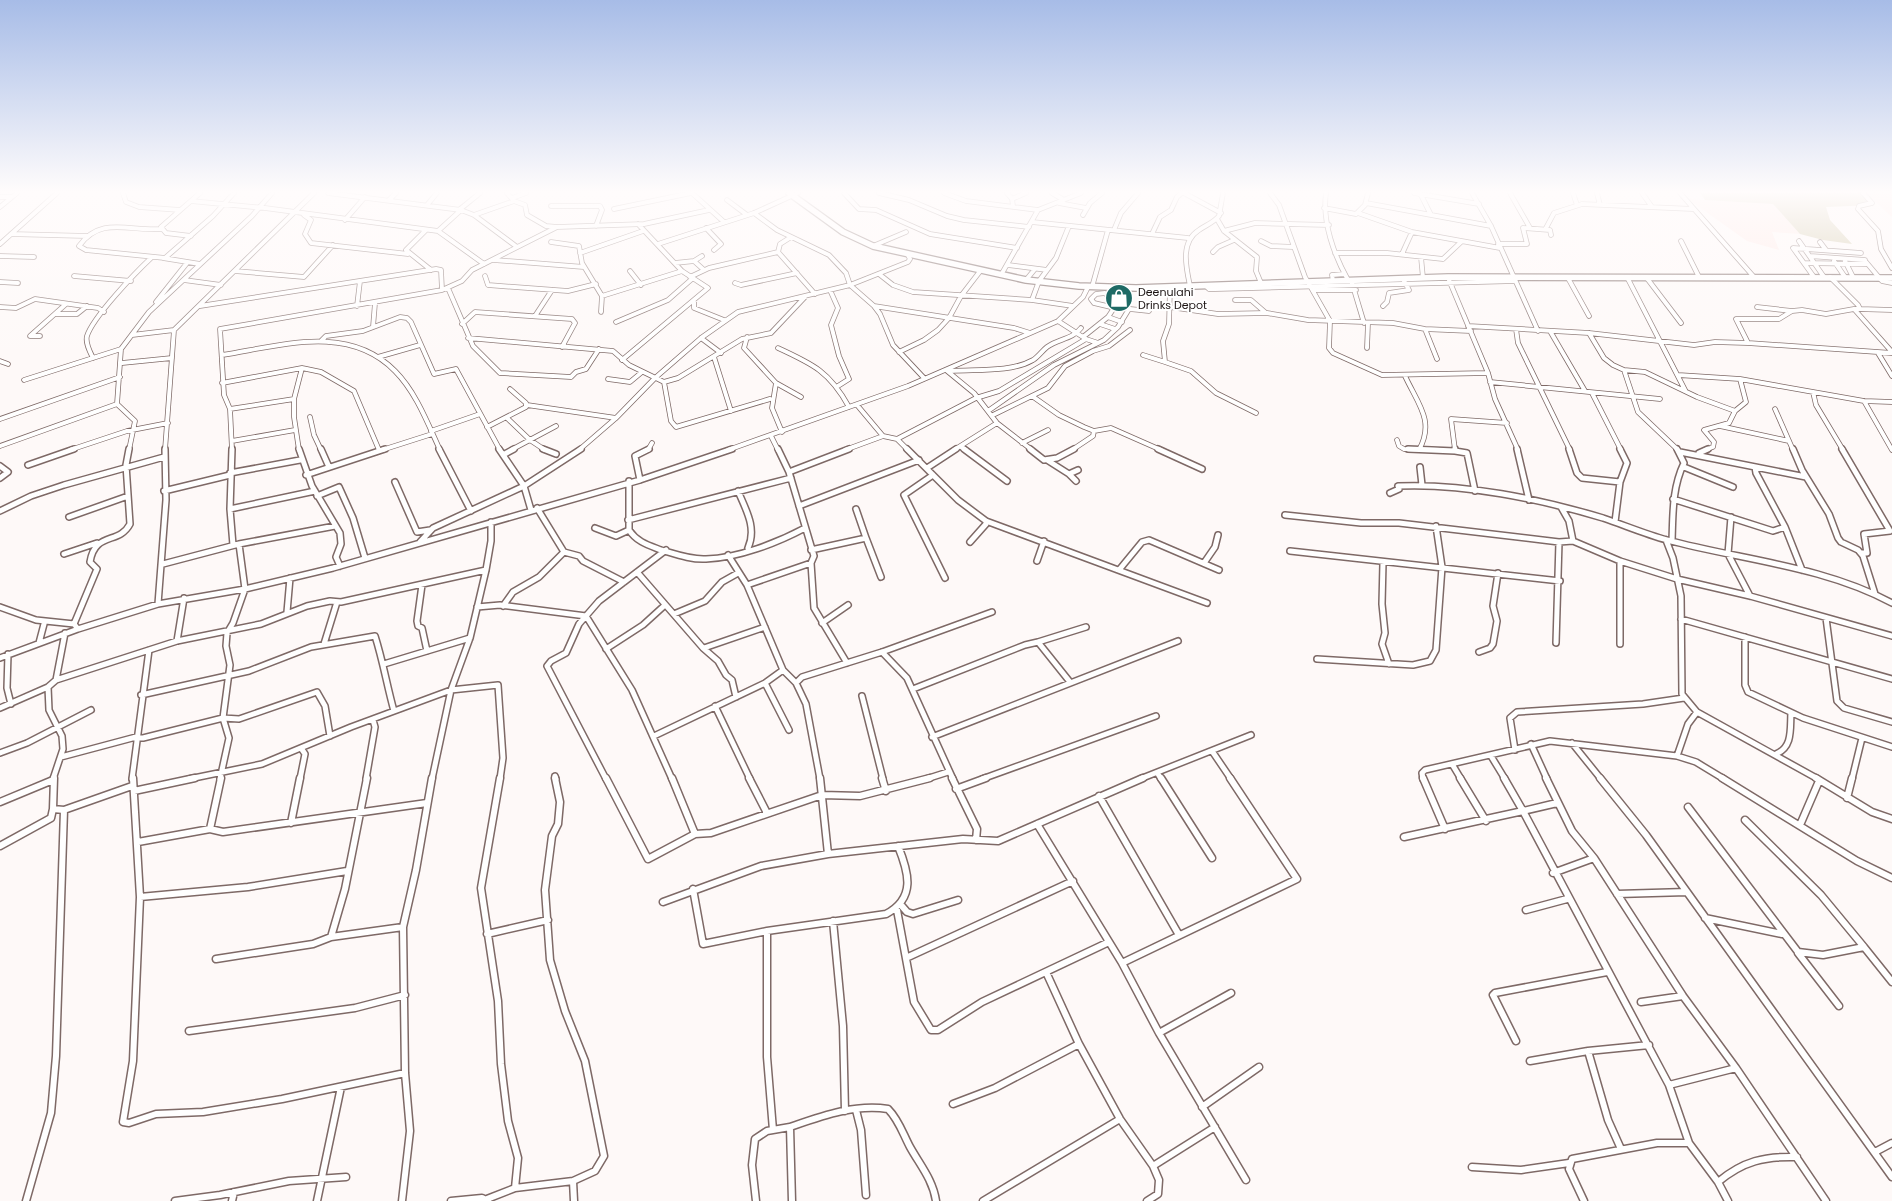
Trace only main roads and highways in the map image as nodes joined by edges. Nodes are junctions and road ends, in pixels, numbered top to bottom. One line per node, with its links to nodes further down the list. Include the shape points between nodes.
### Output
1 (885, 249): 2 (highway, via 1026,280 1090,287 1261,283 1311,286 1333,281 1423,278)
2 (1892, 278)

